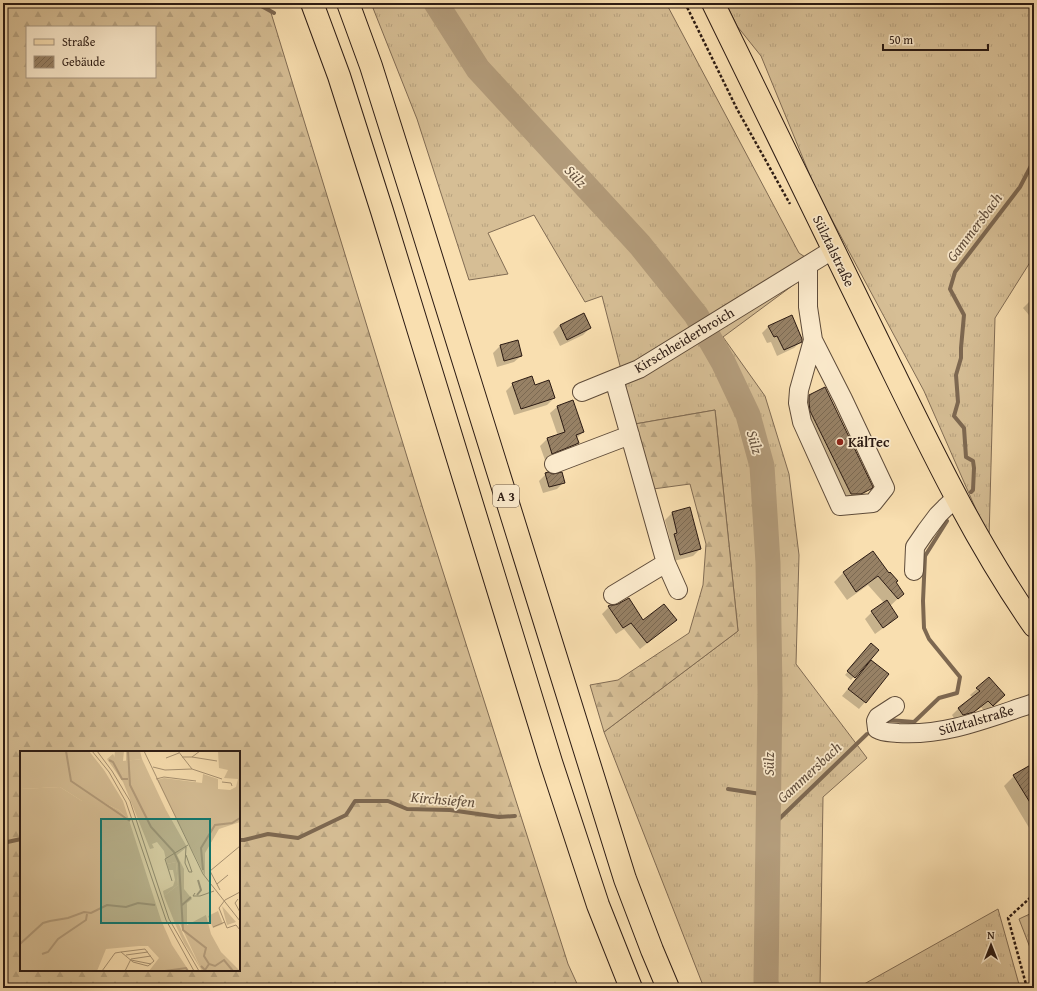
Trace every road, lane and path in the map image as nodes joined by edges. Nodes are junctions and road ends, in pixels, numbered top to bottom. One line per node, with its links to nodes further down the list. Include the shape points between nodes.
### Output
1 (312, 3): 20 (main road, A 3, via 339,76 382,211 551,762 598,905)
2 (348, 3): 21 (main road, A 3, via 414,202 625,880)
3 (712, 3): 4 (main road, Sülztalstraße)
4 (834, 249): 5 (street, Kirschheiderbroich); 11 (main road, Sülztalstraße)
5 (808, 265): 6 (street, via 808,307); 7 (street, Kirschheiderbroich, via 639,369)
6 (813, 340): 6 (street, via 885,488 873,504 840,506 802,422 798,403 799,390)
7 (614, 378): 8 (street, Kirschheiderbroich); 9 (street)
8 (582, 392)
9 (630, 435): 10 (street); 12 (street)
10 (554, 464)
11 (956, 498): 13 (street, via 938,515 915,547); 16 (main road, Sülztalstraße, via 1020,607)
12 (666, 563): 14 (street); 15 (street)
13 (914, 571)
14 (678, 590)
15 (613, 595)
16 (1034, 626)
17 (1034, 703): 18 (street, Sülztalstraße, via 946,730 914,734 882,732 877,729 878,717)
18 (895, 706)
19 (1034, 896): 22 (path, via 1008,918)
20 (631, 988)
21 (668, 988)
22 (1028, 988)

